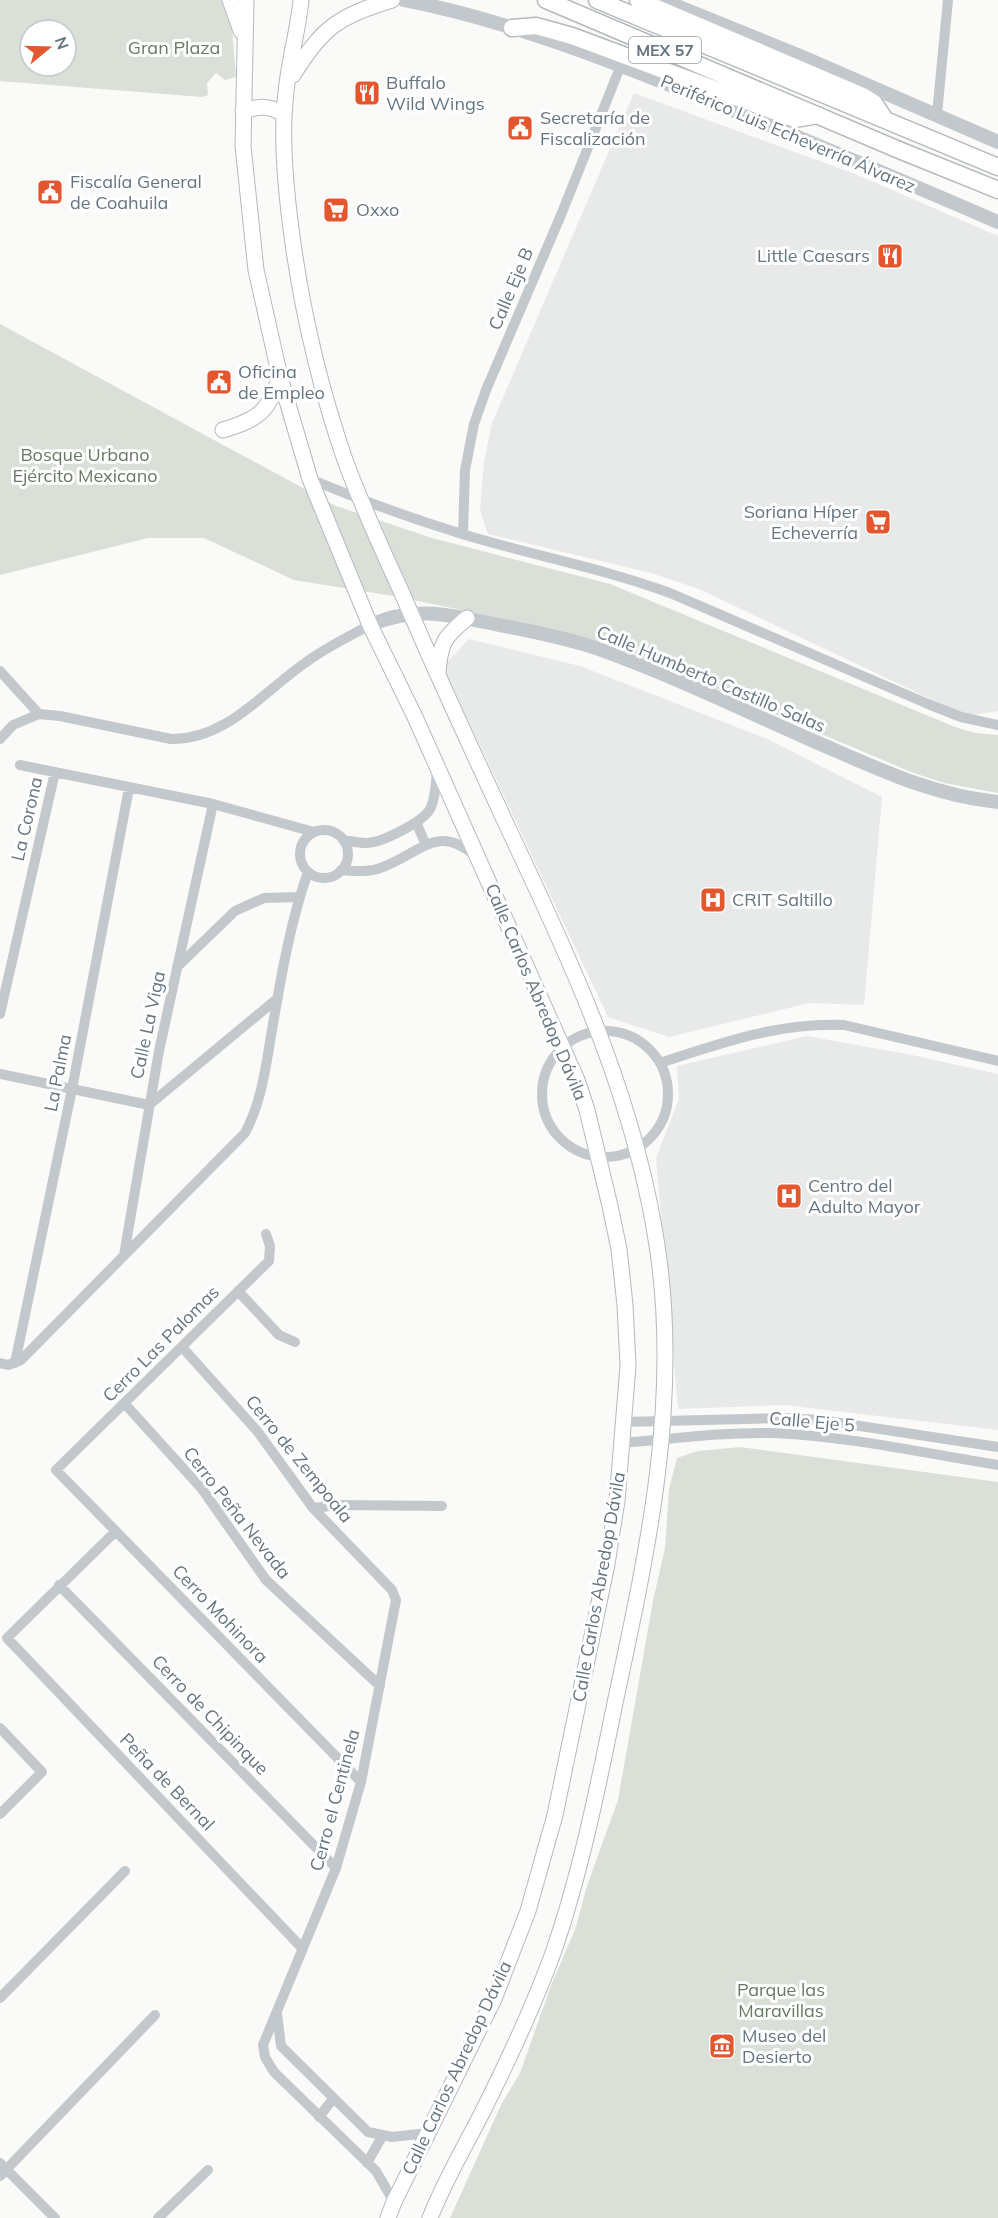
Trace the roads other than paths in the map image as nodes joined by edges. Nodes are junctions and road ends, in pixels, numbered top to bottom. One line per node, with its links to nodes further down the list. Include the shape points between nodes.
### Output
1 (230, 0): 12 (main road)
2 (246, 0): 12 (main road, Calle Carlos Abredop Dávila)
3 (301, 0): 14 (main road, Calle Carlos Abredop Dávila)
4 (392, 0): 14 (main road, via 347,16 324,33)
5 (404, 0): 11 (street, Periférico Luis Echeverría Álvarez)
6 (546, 0): 18 (highway, Periférico Luis Echeverría Álvarez / MEX 57)
7 (597, 0): 19 (highway, MEX 57)
8 (638, 0): 19 (highway, via 863,96)
9 (662, 0): 16 (street)
10 (948, 0): 16 (street)
11 (512, 28): 13 (street, Periférico Luis Echeverría Álvarez); 18 (highway, via 536,26 572,36 795,119)
12 (244, 45): 15 (main road, Calle Carlos Abredop Dávila)
13 (621, 65): 23 (street, Periférico Luis Echeverría Álvarez); 28 (street, Calle Eje B, via 474,424 465,470)
14 (286, 86): 17 (main road, Calle Carlos Abredop Dávila)
15 (243, 111): 17 (main road, via 268,107); 24 (main road, Calle Carlos Abredop Dávila, via 246,192 256,270)
16 (937, 114): 20 (street)
17 (284, 115): 27 (main road, Calle Carlos Abredop Dávila, via 290,218 302,303 329,411)
18 (818, 115): 22 (highway, Periférico Luis Echeverría Álvarez / MEX 57)
19 (884, 119): 21 (highway, MEX 57)
20 (998, 142)
21 (998, 167)
22 (998, 189)
23 (998, 222)
24 (280, 377): 25 (main road, via 266,409); 26 (main road, Calle Carlos Abredop Dávila)
25 (223, 430)
26 (310, 479): 27 (street); 31 (main road, Calle Carlos Abredop Dávila)
27 (361, 501): 28 (street); 29 (main road, Calle Carlos Abredop Dávila)
28 (463, 534): 35 (street, via 670,593 928,704)
29 (410, 613): 30 (street, Calle Humberto Castillo Salas); 31 (street, Calle Humberto Castillo Salas); 33 (main road, Calle Carlos Abredop Dávila)
30 (467, 618): 33 (main road, via 443,644); 41 (street, Calle Humberto Castillo Salas, via 594,648 895,776 939,792)
31 (370, 625): 34 (street, via 306,662 239,716 203,735 171,739); 38 (main road, Calle Carlos Abredop Dávila)
32 (1, 676): 34 (street)
33 (438, 679): 54 (main road, Calle Carlos Abredop Dávila)
34 (39, 714): 36 (street, via 13,725)
35 (998, 725)
36 (0, 739)
37 (20, 765): 39 (street)
38 (437, 769): 43 (street, via 432,807); 47 (main road, Calle Carlos Abredop Dávila)
39 (55, 772): 40 (street); 53 (street, La Corona)
40 (129, 788): 42 (street); 59 (street, La Palma)
41 (998, 802)
42 (213, 804): 44 (street); 51 (street, Calle La Viga)
43 (416, 822): 45 (street, via 367,844); 46 (street)
44 (314, 832): 45 (street, via 332,832); 49 (street, via 301,848 300,857)
45 (343, 840): 48 (street, via 348,854)
46 (426, 845): 47 (street, via 441,840 454,842); 48 (street, via 383,867 366,872)
47 (478, 858): 55 (main road, Calle Carlos Abredop Dávila)
48 (342, 870): 49 (street, via 325,878)
49 (308, 872): 50 (street)
50 (300, 897): 51 (street, via 264,898 235,911); 52 (street)
51 (177, 968): 60 (street, Calle La Viga)
52 (278, 998): 60 (street); 64 (street, via 262,1086 245,1133)
53 (0, 1014)
54 (600, 1031): 55 (street); 57 (street, via 628,1035); 61 (main road, Calle Carlos Abredop Dávila)
55 (564, 1046): 62 (main road, Calle Carlos Abredop Dávila); 62 (street, via 544,1077 545,1114 560,1139 571,1148)
56 (998, 1061): 57 (street, via 844,1025 819,1024 748,1034)
57 (660, 1063): 61 (street, via 667,1086 666,1111 660,1126)
58 (0, 1074): 59 (street)
59 (72, 1089): 60 (street); 69 (street, La Palma)
60 (149, 1105): 64 (street, Calle La Viga)
61 (638, 1149): 62 (street, via 626,1155); 71 (main road, Calle Carlos Abredop Dávila, via 659,1258 665,1340)
62 (599, 1158): 72 (main road, Calle Carlos Abredop Dávila, via 619,1249 625,1305 628,1366)
63 (266, 1234): 65 (street, Cerro Las Palomas, via 269,1261)
64 (124, 1255): 69 (street)
65 (238, 1292): 66 (street, via 279,1335); 67 (street, Cerro Las Palomas)
66 (295, 1342)
67 (182, 1347): 70 (street, Cerro Las Palomas); 79 (street, Cerro de Zempoala, via 258,1432)
68 (0, 1363): 69 (street)
69 (15, 1363)
70 (125, 1404): 77 (street, Cerro Las Palomas); 83 (street, Cerro Peña Nevada, via 202,1489 266,1580)
71 (664, 1420): 72 (street, Calle Eje 5); 73 (main road, Calle Carlos Abredop Dávila); 75 (street, Calle Eje 5, via 821,1420)
72 (624, 1422): 74 (main road, Calle Carlos Abredop Dávila)
73 (663, 1440): 74 (street, Calle Eje 5); 76 (street, Calle Eje 5, via 723,1434 814,1436); 104 (main road, Calle Carlos Abredop Dávila, via 641,1584 593,1809 553,1953 509,2060)
74 (622, 1443): 95 (main road, Calle Carlos Abredop Dávila, via 607,1564 555,1815 528,1911 494,1999)
75 (998, 1447)
76 (998, 1465)
77 (56, 1470): 80 (street, Cerro Mohinora)
78 (442, 1506): 79 (street)
79 (313, 1508): 82 (street, Cerro de Zempoala)
80 (116, 1531): 81 (street); 85 (street, Cerro Mohinora)
81 (59, 1585): 87 (street, Cerro de Chipinque); 89 (street, Peña de Bernal, via 7,1638)
82 (392, 1590): 83 (street, Cerro el Centinela, via 395,1612)
83 (380, 1686): 85 (street, Cerro el Centinela)
84 (0, 1728): 86 (street, via 42,1772)
85 (361, 1782): 87 (street, Cerro el Centinela)
86 (0, 1814)
87 (336, 1868): 89 (street, Cerro el Centinela)
88 (125, 1871): 90 (street)
89 (302, 1948): 91 (street, Cerro el Centinela)
90 (0, 1998)
91 (277, 2010): 93 (street, via 281,2046); 94 (street, Cerro el Centinela, via 263,2044 265,2057 274,2072)
92 (154, 2015): 98 (street)
93 (333, 2099): 94 (street); 96 (street, via 368,2132)
94 (319, 2117): 97 (street, Cerro el Centinela)
95 (428, 2133): 96 (street, via 392,2138); 100 (main road, Calle Carlos Abredop Dávila)
96 (383, 2135): 97 (street)
97 (367, 2163): 100 (street, Cerro el Centinela)
98 (2, 2170): 101 (street)
99 (208, 2170): 102 (street)
100 (394, 2202): 103 (main road, Calle Carlos Abredop Dávila)
101 (55, 2218)
102 (158, 2218)
103 (388, 2218)
104 (430, 2218)

